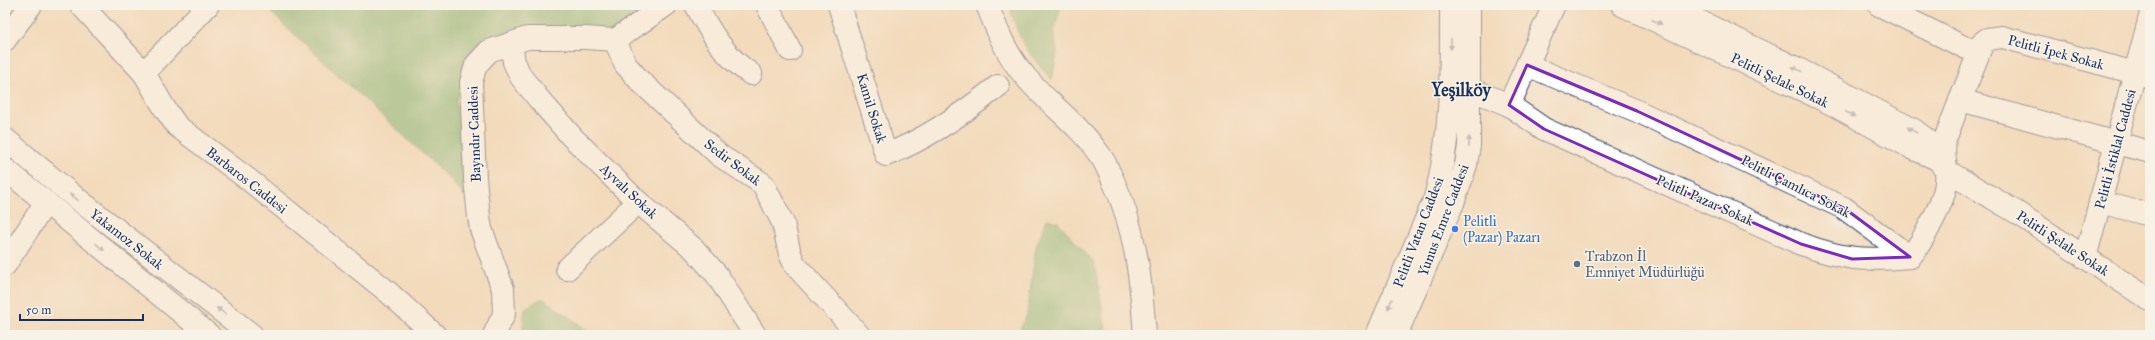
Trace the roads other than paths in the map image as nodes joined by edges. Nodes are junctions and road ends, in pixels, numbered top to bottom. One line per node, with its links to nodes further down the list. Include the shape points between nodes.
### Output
1 (31, 5): 16 (street)
2 (82, 5): 22 (street, Barbaros Caddesi)
3 (208, 5): 22 (street)
4 (666, 5): 17 (street)
5 (696, 5): 23 (street, via 708,29 723,49 736,64)
6 (767, 5): 20 (street)
7 (839, 5): 26 (street, Kamil Sokak, via 886,154 936,129)
8 (987, 5): 49 (street, via 1009,55 1024,75 1083,133 1100,155 1115,186 1126,212 1136,252)
9 (1451, 5): 25 (street, Pelitli Vatan Caddesi, one-way to 25)
10 (1469, 5): 25 (street, Pelitli Vatan Caddesi)
11 (1554, 5): 21 (street)
12 (1622, 5): 32 (street, Pelitli Şelale Sokak, one-way to 32, via 1826,101)
13 (1666, 5): 32 (street, Pelitli Şelale Sokak, one-way to 13, via 1927,140 1914,130)
14 (1884, 6): 18 (street, Pelitli İpek Sokak, via 1966,48 1976,48)
15 (2150, 17): 24 (street, Pelitli İstiklal Caddesi)
16 (5, 40)
17 (615, 40): 19 (street, Bayındır Caddesi, via 527,38); 48 (street, Sedir Sokak, via 625,64 640,81 719,155 763,184 783,223 790,254 796,265)
18 (1983, 42): 24 (street, Pelitli İpek Sokak, via 1993,37 2002,37); 27 (street)
19 (511, 44): 35 (street, Ayvalı Sokak, via 514,62 529,88 572,137); 46 (street, Bayındır Caddesi, via 489,51 476,65 472,82 475,179 479,217 503,289 504,314)
20 (790, 50)
21 (1527, 65): 28 (street); 38 (street, Pelitli Çamlıca Sokak, via 1637,111 1844,208)
22 (144, 73): 45 (street, Barbaros Caddesi, via 164,109 177,126 249,180 388,292)
23 (751, 74)
24 (2142, 75): 30 (street, Pelitli İstiklal Caddesi)
25 (1459, 84): 28 (street); 50 (street, Pelitli Vatan Caddesi, one-way to 50, via 1435,198); 51 (street, Yunus Emre Caddesi, one-way to 25, via 1453,203 1466,165 1469,146)
26 (998, 86)
27 (1960, 100): 30 (street); 32 (street, via 1945,139)
28 (1509, 105): 38 (street, Pelitli Pazar Sokak, via 1544,129 1826,253 1852,259)
29 (5, 139): 44 (street, Yakamoz Sokak, one-way to 29, via 71,194)
30 (2116, 143): 31 (street); 36 (street, Pelitli İstiklal Caddesi)
31 (2150, 152)
32 (1941, 164): 38 (street, via 1946,183 1935,215 1918,248); 39 (street, Pelitli Şelale Sokak)
33 (5, 169): 34 (street, Yakamoz Sokak)
34 (46, 202): 40 (street); 43 (street, Yakamoz Sokak, one-way to 43)
35 (638, 202): 41 (street); 47 (street, Ayvalı Sokak, via 694,249 717,275)
36 (2100, 202): 37 (street); 39 (street, Pelitli İstiklal Caddesi)
37 (2150, 215)
38 (1910, 257)
39 (2085, 258): 42 (street, Pelitli Şelale Sokak)
40 (5, 265)
41 (567, 269)
42 (2150, 300)
43 (209, 335)
44 (252, 335)
45 (435, 335)
46 (494, 335)
47 (755, 335)
48 (859, 335)
49 (1145, 335)
50 (1377, 335)
51 (1396, 335)

